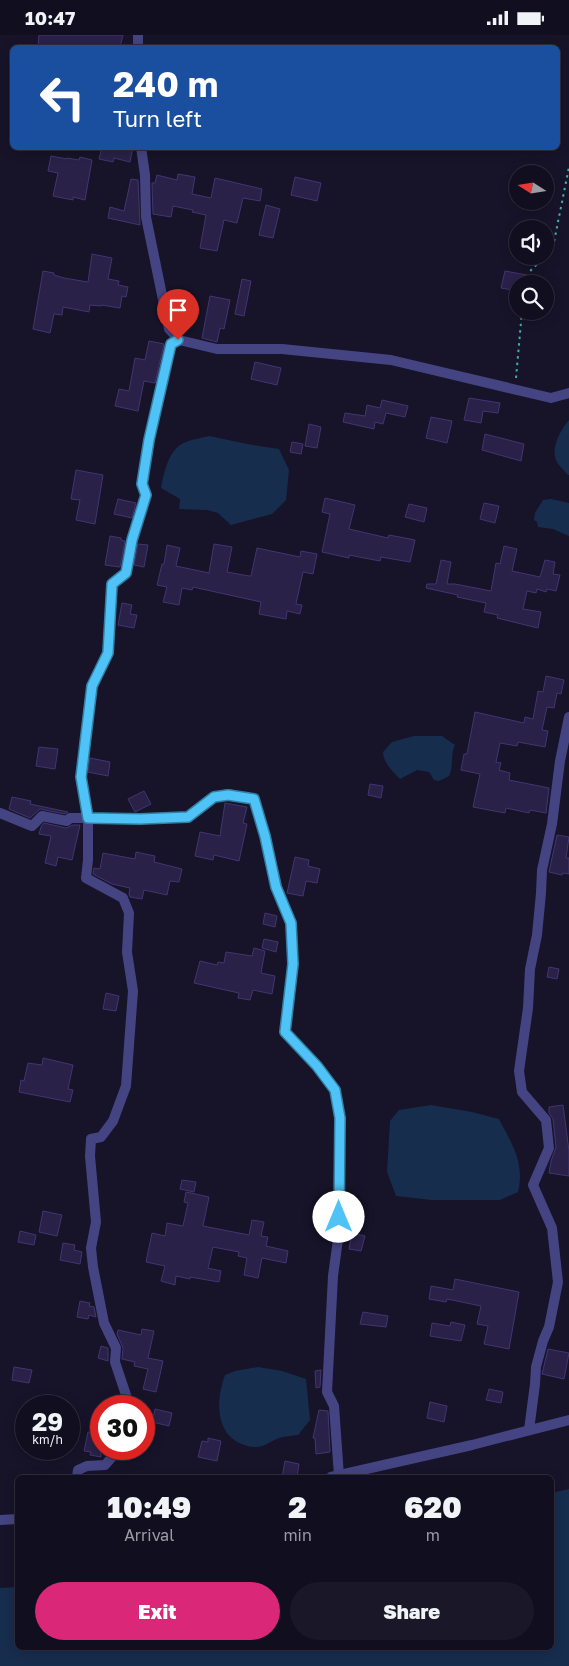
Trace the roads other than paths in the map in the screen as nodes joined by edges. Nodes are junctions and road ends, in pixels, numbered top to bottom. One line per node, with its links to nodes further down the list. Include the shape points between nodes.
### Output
1 (141, 150): 2 (street, via 146,217 169,329)
2 (178, 340): 3 (street, via 217,349 282,349 391,360 551,398); 6 (street, via 171,344 149,440 142,484 146,495 126,573 112,584 108,653 92,686 81,777)
3 (569, 393)
4 (569, 717): 9 (street, via 542,870 519,1071 522,1092 546,1121 549,1148 533,1185 552,1228 558,1282 549,1327 536,1367)
5 (0, 813): 6 (street, via 32,825 42,816 67,821 70,818)
6 (88, 818): 7 (street, via 86,878 122,898 129,913 127,952 133,991 126,1086 113,1121 101,1137 91,1139 90,1156 96,1221 91,1248 93,1267 104,1323 116,1348 115,1362); 12 (street, via 188,817 214,797 228,795 254,799 276,887 291,923 293,964 285,1032 335,1090 340,1118 339,1232 333,1276 327,1392 334,1406)
7 (127, 1395)
8 (569, 1420): 9 (street)
9 (529, 1430): 13 (street)
10 (109, 1460): 11 (street, via 105,1465 78,1470)
11 (77, 1475)
12 (335, 1475)
13 (344, 1475)
14 (15, 1519): 15 (street)
15 (0, 1520)

